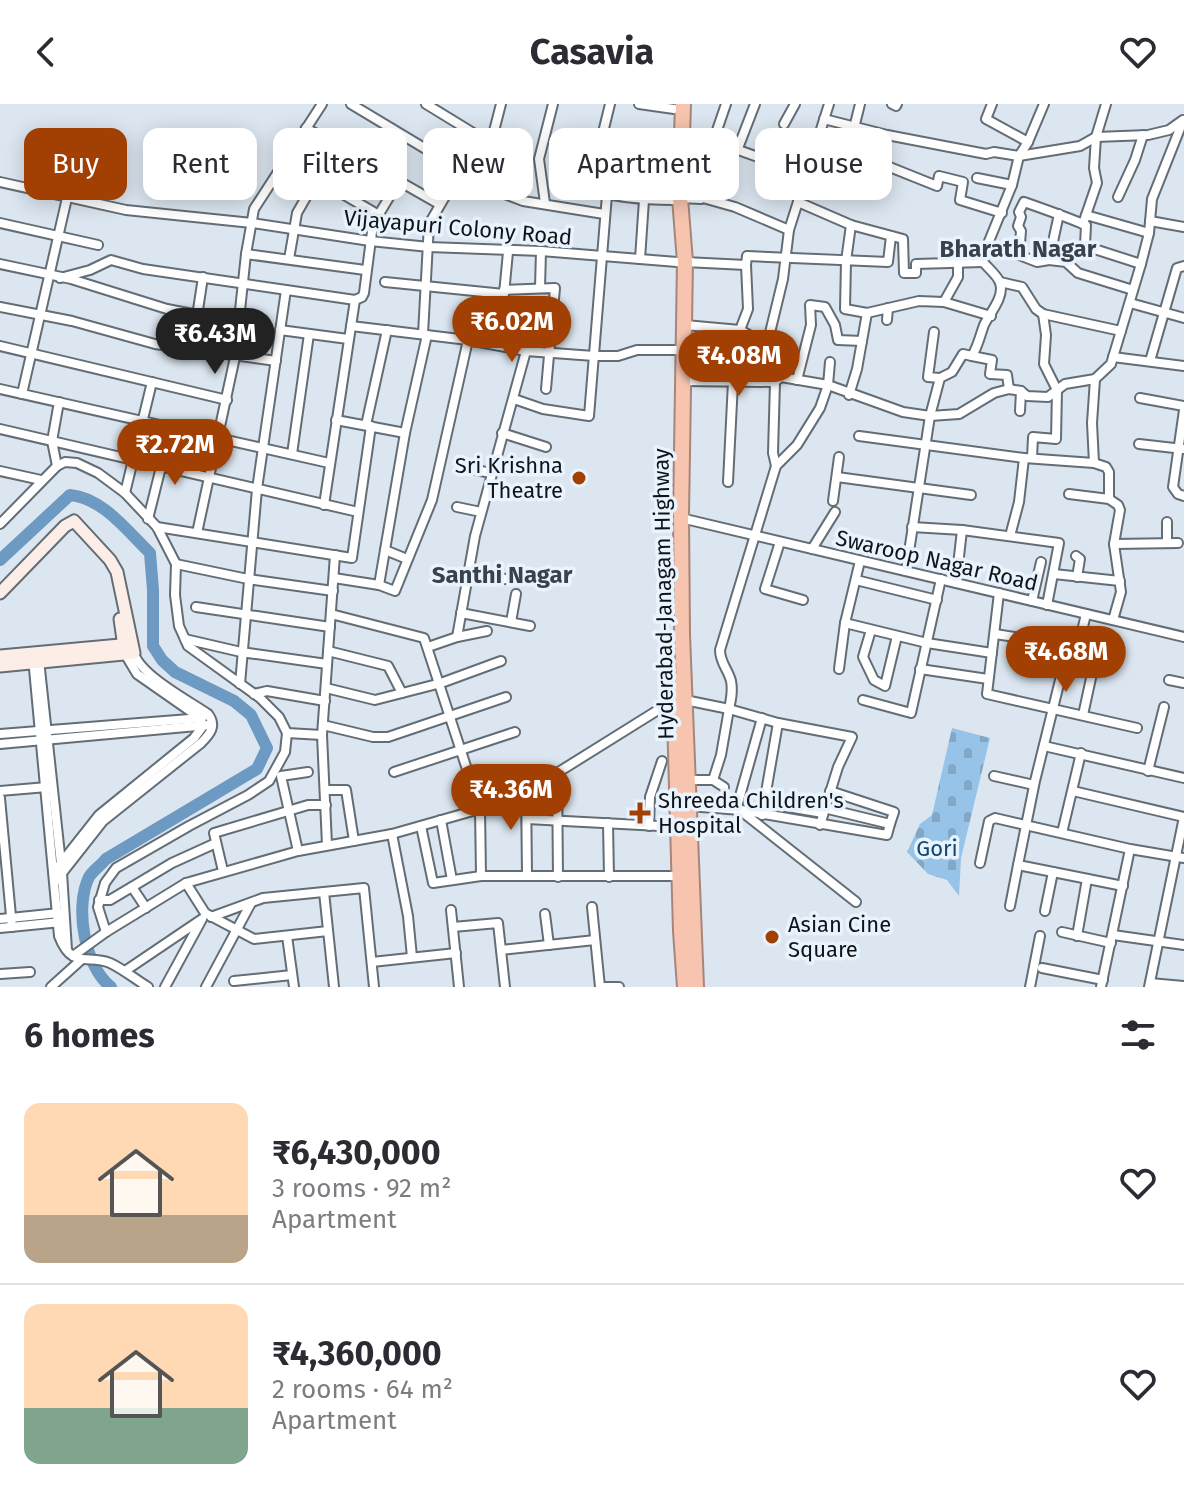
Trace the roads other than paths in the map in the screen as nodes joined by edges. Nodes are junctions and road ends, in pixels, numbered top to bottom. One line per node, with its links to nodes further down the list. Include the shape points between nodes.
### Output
1 (322, 104): 20 (street)
2 (351, 104): 34 (street)
3 (426, 104): 21 (street)
4 (501, 104): 22 (street)
5 (553, 104): 56 (street, via 539,159)
6 (610, 104): 23 (street)
7 (639, 104): 16 (street)
8 (724, 104): 25 (street)
9 (755, 104): 33 (street)
10 (795, 104): 19 (street)
11 (860, 104): 27 (street)
12 (992, 104): 32 (street, via 986,119)
13 (1044, 104): 32 (street)
14 (1106, 104): 30 (street)
15 (826, 105): 17 (street)
16 (677, 106): 24 (highway, Hyderabad-Janagam Highway)
17 (824, 119): 26 (street); 27 (street)
18 (1183, 120): 28 (street, via 1169,130); 31 (street)
19 (784, 124)
20 (306, 128)
21 (465, 128)
22 (495, 128)
23 (604, 128)
24 (677, 128)
25 (717, 128)
26 (821, 128)
27 (854, 128)
28 (1143, 135): 30 (street); 43 (street)
29 (892, 136): 35 (street)
30 (1096, 137): 35 (street, via 1080,146); 62 (street, via 1097,183)
31 (1180, 139): 63 (street, via 1152,199)
32 (1028, 142): 35 (street)
33 (739, 145)
34 (423, 148)
35 (1019, 156): 40 (street)
36 (892, 169): 58 (street, via 937,186 939,176 963,182 960,200)
37 (273, 178): 65 (street)
38 (977, 178): 40 (street)
39 (0, 182): 42 (street, Vijayapuri Colony Road)
40 (1012, 185): 58 (street)
41 (407, 186): 57 (street)
42 (24, 188)
43 (1118, 197)
44 (67, 200): 71 (street)
45 (77, 200): 65 (street, Vijayapuri Colony Road)
46 (305, 200): 68 (street)
47 (353, 200): 59 (street)
48 (386, 200): 59 (street)
49 (442, 200): 57 (street)
50 (520, 200): 56 (street)
51 (606, 200): 60 (street)
52 (644, 200): 82 (street)
53 (677, 200): 85 (highway, Hyderabad-Janagam Highway)
54 (710, 200): 69 (street)
55 (799, 200): 66 (street); 69 (street)
56 (545, 203): 60 (street)
57 (439, 204): 75 (street, via 429,224)
58 (1002, 213): 86 (street)
59 (377, 214): 73 (street)
60 (604, 214): 79 (street)
61 (1059, 214): 62 (street); 83 (street); 83 (street, via 1024,202 1019,212 1019,255)
62 (1084, 219): 70 (street); 89 (street, via 1085,246)
63 (1150, 221): 67 (street); 70 (street)
64 (0, 223): 71 (street)
65 (252, 223): 68 (street, Vijayapuri Colony Road); 78 (street)
66 (851, 225): 72 (street); 84 (street)
67 (1184, 227)
68 (293, 230): 73 (street, Vijayapuri Colony Road); 81 (street)
69 (789, 230): 80 (street)
70 (1149, 233): 89 (street)
71 (58, 236): 74 (street); 93 (street)
72 (891, 236): 84 (street, via 888,262); 87 (street, via 903,239 904,273 916,273 916,264)
73 (370, 241): 75 (street, Vijayapuri Colony Road); 92 (street)
74 (98, 245)
75 (429, 247): 77 (street, Vijayapuri Colony Road); 100 (street)
76 (541, 251): 77 (street, Vijayapuri Colony Road); 79 (street, Vijayapuri Colony Road); 101 (street)
77 (508, 252): 103 (street)
78 (246, 254): 81 (street); 99 (street)
79 (600, 257): 82 (street, Vijayapuri Colony Road); 137 (street)
80 (786, 257): 84 (street); 90 (street, Vijayapuri Colony Road, via 747,256); 130 (street)
81 (289, 259): 92 (street)
82 (640, 259): 85 (street, Vijayapuri Colony Road)
83 (1049, 260): 104 (street)
84 (846, 261): 111 (street, via 845,309)
85 (681, 262): 90 (street, Vijayapuri Colony Road); 118 (highway, Hyderabad-Janagam Highway); 133 (highway, Hyderabad-Janagam Highway)
86 (983, 262): 87 (street); 98 (street)
87 (958, 263): 106 (street, via 958,277)
88 (0, 264): 93 (street)
89 (1141, 264): 104 (street)
90 (746, 265): 122 (street, via 748,309)
91 (1184, 266): 96 (street, via 1177,268)
92 (365, 270): 105 (street, via 364,293)
93 (50, 276): 95 (street); 112 (street)
94 (203, 277): 95 (street, via 111,260); 99 (street); 114 (street)
95 (60, 278): 114 (street)
96 (1179, 279): 110 (street)
97 (385, 282): 100 (street)
98 (1000, 282): 113 (street, via 1022,287); 115 (street)
99 (243, 284): 102 (street); 139 (street)
100 (425, 288): 103 (street); 126 (street)
101 (540, 288): 103 (street); 136 (street, via 555,288)
102 (286, 290): 105 (street); 120 (street)
103 (504, 290)
104 (1133, 290): 107 (street)
105 (355, 300): 119 (street)
106 (944, 302): 109 (street, via 917,300); 115 (street)
107 (1130, 303): 110 (street); 123 (street)
108 (0, 307): 112 (street)
109 (888, 308): 111 (street); 117 (street)
110 (1162, 312): 116 (street); 142 (street)
111 (867, 313): 129 (street)
112 (40, 314): 132 (street); 135 (street)
113 (1043, 314): 123 (street); 156 (street, via 1044,364)
114 (198, 315): 132 (street)
115 (991, 316): 138 (street)
116 (1184, 318)
117 (887, 320)
118 (685, 325): 122 (street); 149 (highway, Hyderabad-Janagam Highway)
119 (351, 326): 121 (street); 127 (street)
120 (280, 330): 125 (street); 141 (street)
121 (387, 330): 126 (street); 170 (street)
122 (740, 330): 130 (street); 151 (street)
123 (1121, 331): 140 (street)
124 (934, 332): 145 (street, via 928,377)
125 (309, 334): 127 (street); 182 (street)
126 (425, 334): 128 (street); 172 (street)
127 (348, 339): 167 (street)
128 (468, 340): 134 (street); 231 (street, via 432,500)
129 (862, 341): 148 (street, via 838,340 825,307 810,305 811,325); 159 (street)
130 (767, 345): 147 (street)
131 (0, 346): 135 (street)
132 (192, 349): 139 (street)
133 (676, 350): 137 (street); 169 (highway, Hyderabad-Janagam Highway)
134 (526, 351): 136 (street); 161 (street)
135 (32, 353): 150 (street); 158 (street)
136 (550, 353): 137 (street); 154 (street)
137 (594, 356): 161 (street, via 589,416)
138 (972, 356): 145 (street, via 963,354 952,372); 155 (street, via 992,360 990,374 1007,375)
139 (235, 357): 141 (street); 162 (street)
140 (1113, 357): 142 (street); 146 (street)
141 (276, 361): 180 (street)
142 (1150, 361): 144 (street)
143 (830, 362): 152 (street)
144 (1184, 366)
145 (940, 378): 166 (street)
146 (1095, 379): 156 (street); 187 (street)
147 (778, 380): 148 (street); 151 (street); 189 (street)
148 (797, 380): 152 (street)
149 (684, 381): 151 (street); 169 (highway, Hyderabad-Janagam Highway)
150 (152, 382): 162 (street); 168 (street)
151 (733, 382): 197 (street)
152 (828, 385): 159 (street); 189 (street, via 797,445)
153 (0, 389): 158 (street)
154 (546, 389)
155 (1009, 389): 157 (street); 166 (street, via 959,414)
156 (1057, 390): 157 (street, via 1048,397); 184 (street, via 1056,439 1033,437)
157 (1021, 391): 165 (street)
158 (22, 394): 163 (street)
159 (849, 395): 166 (street)
160 (1140, 398): 164 (street)
161 (514, 399): 173 (street)
162 (227, 400): 175 (street)
163 (59, 402): 168 (street); 176 (street)
164 (1184, 408): 181 (street)
165 (1020, 411)
166 (930, 416): 178 (street)
167 (336, 420): 170 (street); 186 (street)
168 (142, 421): 175 (street); 185 (street)
169 (679, 422): 212 (highway, Hyderabad-Janagam Highway); 299 (highway, Hyderabad-Janagam Highway)
170 (369, 426): 172 (street); 208 (street)
171 (1, 432): 176 (street)
172 (405, 433): 228 (street)
173 (502, 433): 179 (street); 193 (street)
174 (859, 436): 178 (street)
175 (217, 438): 180 (street); 195 (street)
176 (52, 441): 185 (street); 188 (street)
177 (1139, 444): 181 (street)
178 (925, 446): 184 (street); 198 (street)
179 (546, 447)
180 (263, 448): 182 (street); 199 (street)
181 (1181, 449): 203 (street, via 1173,487)
182 (292, 454): 186 (street)
183 (839, 457): 194 (street)
184 (1028, 458): 187 (street); 221 (street)
185 (132, 460): 190 (street); 200 (street)
186 (329, 463): 206 (street)
187 (1094, 463): 204 (street, via 1109,472)
188 (57, 466): 196 (street); 200 (street, via 77,463)
189 (776, 466): 220 (street)
190 (161, 467): 195 (street); 213 (street)
191 (466, 468): 193 (street)
192 (0, 471): 196 (street)
193 (491, 473): 209 (street)
194 (837, 477): 198 (street); 205 (street)
195 (208, 478): 199 (street); 219 (street)
196 (41, 480): 211 (street)
197 (728, 482)
198 (918, 488): 202 (street); 217 (street)
199 (257, 489): 206 (street); 222 (street)
200 (125, 493): 213 (street)
201 (1069, 494): 204 (street)
202 (971, 495)
203 (1184, 496)
204 (1109, 499): 226 (street, via 1119,507)
205 (833, 501)
206 (324, 505): 208 (street)
207 (457, 507): 209 (street)
208 (358, 512): 229 (street, via 352,558)
209 (481, 512): 236 (street)
210 (835, 512): 227 (street)
211 (4, 513): 215 (street)
212 (681, 518): 220 (street, Swaroop Nagar Road); 299 (highway, Hyderabad-Janagam Highway)
213 (148, 519): 216 (street)
214 (1167, 522): 224 (street)
215 (0, 524)
216 (157, 527): 219 (street); 234 (street)
217 (912, 527): 218 (street); 235 (street)
218 (962, 530): 221 (street); 245 (street)
219 (197, 533): 222 (street)
220 (753, 535): 223 (street, Swaroop Nagar Road); 304 (street, via 720,650 732,689)
221 (1010, 536): 237 (street, via 1059,543)
222 (251, 542): 229 (street); 240 (street)
223 (780, 542): 227 (street, Swaroop Nagar Road); 251 (street, via 765,589)
224 (1167, 543): 225 (street); 226 (street)
225 (1178, 543)
226 (1114, 544): 244 (street)
227 (812, 549): 232 (street, Swaroop Nagar Road)
228 (385, 550): 231 (street); 246 (street)
229 (335, 555): 239 (street)
230 (1076, 556): 238 (street)
231 (407, 559): 246 (street, via 395,591)
232 (860, 561): 235 (street, Swaroop Nagar Road); 243 (street)
233 (1041, 562): 254 (street)
234 (176, 564): 240 (street); 272 (street, via 175,595)
235 (906, 571): 242 (street, Swaroop Nagar Road)
236 (469, 572): 241 (street); 257 (street)
237 (1054, 574): 238 (street); 255 (street)
238 (1077, 577): 244 (street)
239 (334, 578): 246 (street); 247 (street)
240 (248, 579): 247 (street); 260 (street)
241 (505, 579)
242 (941, 579): 245 (street, Swaroop Nagar Road); 252 (street)
243 (856, 580): 252 (street); 263 (street)
244 (1120, 581): 261 (street)
245 (956, 583): 249 (street, Swaroop Nagar Road)
246 (379, 585)
247 (333, 591): 258 (street)
248 (0, 593): 276 (street, via 74,521 117,572)
249 (999, 593): 254 (street, Swaroop Nagar Road); 268 (street)
250 (516, 594): 262 (street)
251 (803, 600)
252 (937, 600): 274 (street)
253 (0, 601): 276 (street, via 68,533 77,531 111,576)
254 (1032, 601): 255 (street, Swaroop Nagar Road)
255 (1047, 605): 259 (street, Swaroop Nagar Road)
256 (196, 607): 260 (street)
257 (461, 613): 262 (street); 270 (street)
258 (331, 614): 265 (street); 275 (street, via 424,638)
259 (1086, 614): 261 (street, Swaroop Nagar Road); 284 (street)
260 (245, 615): 265 (street); 278 (street)
261 (1113, 620): 271 (street, Swaroop Nagar Road)
262 (511, 622): 264 (street)
263 (845, 623): 266 (street); 287 (street)
264 (530, 626)
265 (330, 627): 277 (street)
266 (871, 630): 269 (street); 269 (street, via 863,657 874,680 885,686)
267 (487, 631): 270 (street)
268 (995, 634): 273 (street); 279 (street)
269 (897, 636): 274 (street)
270 (457, 637): 275 (street)
271 (1184, 637)
272 (185, 639): 278 (street); 294 (street, via 206,662)
273 (1035, 640)
274 (927, 643): 279 (street); 288 (street)
275 (428, 647): 292 (street)
276 (128, 649): 282 (street); 308 (street, via 137,674)
277 (328, 651): 285 (street); 296 (street, via 388,666)
278 (241, 652): 285 (street); 294 (street)
279 (992, 653): 290 (street)
280 (0, 656): 282 (street)
281 (1045, 657): 284 (street)
282 (36, 658): 286 (street); 315 (street)
283 (501, 661): 292 (street)
284 (1075, 661): 305 (street, via 1093,669)
285 (327, 664): 295 (street)
286 (0, 666)
287 (839, 669)
288 (920, 669): 290 (street); 300 (street, via 911,713)
289 (1061, 676): 302 (street)
290 (988, 679): 302 (street, via 987,694)
291 (1169, 680): 293 (street)
292 (441, 683): 296 (street); 306 (street)
293 (1184, 683)
294 (240, 684): 297 (street)
295 (326, 688): 296 (street, via 375,700); 301 (street)
296 (402, 693)
297 (254, 694): 301 (street, via 267,691); 313 (street, via 279,717)
298 (506, 697): 306 (street)
299 (680, 700): 304 (street); 328 (street); 331 (highway, Hyderabad-Janagam Highway); 361 (highway, Hyderabad-Janagam Highway)
300 (863, 700)
301 (325, 701): 310 (street)
302 (1052, 707): 305 (street); 318 (street)
303 (1164, 707): 323 (street)
304 (729, 709): 307 (street); 332 (street)
305 (1083, 715): 311 (street)
306 (450, 716): 310 (street, via 388,737); 319 (street)
307 (762, 718): 309 (street); 322 (street)
308 (206, 721): 315 (street); 375 (street, via 194,738 99,815)
309 (778, 723): 326 (street); 339 (street, via 852,737)
310 (323, 725): 316 (street)
311 (1137, 728)
312 (515, 732): 319 (street)
313 (287, 733): 316 (street); 327 (street)
314 (0, 734): 315 (street)
315 (44, 735): 317 (street); 335 (street)
316 (322, 735): 337 (street)
317 (0, 744)
318 (1044, 746): 320 (street); 333 (street)
319 (461, 751): 325 (street); 345 (street)
320 (1081, 753): 323 (street); 340 (street)
321 (662, 761): 360 (street, via 650,797)
322 (749, 767): 326 (street); 346 (street)
323 (1148, 771): 330 (street)
324 (308, 772): 327 (street)
325 (394, 772)
326 (769, 772): 342 (street)
327 (278, 773): 348 (street); 350 (street)
328 (557, 773): 336 (street); 354 (street)
329 (994, 776): 333 (street)
330 (1184, 778)
331 (687, 780): 332 (street); 344 (highway, Hyderabad-Janagam Highway)
332 (713, 780): 334 (street)
333 (1034, 785): 358 (street)
334 (724, 787)
335 (49, 788): 338 (street); 375 (street)
336 (526, 789): 345 (street); 352 (street)
337 (325, 790): 343 (street); 365 (street, via 346,790)
338 (0, 791)
339 (830, 791): 347 (street); 356 (street, via 894,812)
340 (1073, 791): 351 (street); 363 (street)
341 (0, 798): 399 (street)
342 (764, 803): 347 (street); 349 (street)
343 (326, 805): 348 (street); 367 (street)
344 (688, 806): 346 (street); 440 (highway, Hyderabad-Janagam Highway)
345 (480, 809): 353 (street); 377 (street)
346 (738, 810): 349 (street); 388 (street)
347 (823, 810): 356 (street); 357 (street)
348 (288, 812): 362 (street); 369 (street)
349 (762, 815): 357 (street)
350 (208, 816): 362 (street); 387 (street, via 116,868)
351 (1184, 817): 370 (street)
352 (527, 819): 354 (street); 376 (street)
353 (441, 820): 359 (street); 382 (street)
354 (558, 820): 355 (street); 379 (street)
355 (608, 823): 360 (street); 380 (street)
356 (890, 824): 357 (street, via 887,835)
357 (820, 825)
358 (1026, 825): 363 (street); 371 (street, via 991,819); 372 (street)
359 (421, 826): 364 (street); 382 (street, via 433,883)
360 (654, 827): 361 (street)
361 (678, 827): 378 (highway, Hyderabad-Janagam Highway)
362 (214, 833): 366 (street)
363 (1062, 833): 368 (street)
364 (392, 834): 365 (street); 417 (street)
365 (354, 841): 367 (street)
366 (216, 843): 373 (street); 385 (street)
367 (327, 845): 369 (street)
368 (1130, 849): 370 (street); 384 (street)
369 (298, 851): 373 (street)
370 (1179, 858): 411 (street)
371 (980, 863)
372 (1018, 865): 374 (street); 390 (street)
373 (223, 871): 383 (street)
374 (1053, 872): 381 (street); 394 (street)
375 (58, 873): 397 (street)
376 (527, 875): 377 (street); 379 (street)
377 (481, 876): 382 (street)
378 (679, 876): 380 (street); 439 (highway, Hyderabad-Janagam Highway)
379 (558, 877): 380 (street)
380 (609, 877)
381 (1087, 879): 384 (street); 408 (street)
382 (452, 880)
383 (186, 883): 392 (street); 396 (street)
384 (1123, 886): 409 (street)
385 (132, 887): 387 (street, via 110,900); 392 (street)
386 (324, 892): 389 (street); 403 (street); 418 (street, via 364,888)
387 (99, 900): 404 (street)
388 (856, 902)
389 (251, 903): 396 (street); 402 (street)
390 (1010, 906)
391 (592, 907): 410 (street)
392 (146, 908): 404 (street)
393 (451, 910): 400 (street)
394 (1045, 911)
395 (545, 914): 412 (street)
396 (206, 916): 402 (street); 420 (street); 430 (street)
397 (61, 918): 399 (street); 416 (street, via 63,946)
398 (0, 919): 399 (street)
399 (11, 922): 401 (street)
400 (453, 927): 414 (street, via 498,923); 415 (street)
401 (0, 928)
402 (236, 930): 406 (street, via 254,939); 431 (street)
403 (328, 931): 406 (street); 433 (street)
404 (106, 932): 416 (street)
405 (1062, 932): 408 (street)
406 (287, 936): 423 (street)
407 (1040, 936): 441 (street)
408 (1077, 936): 409 (street)
409 (1112, 939): 411 (street); 425 (street)
410 (595, 940): 412 (street); 437 (street)
411 (1158, 943): 413 (street); 426 (street)
412 (549, 945): 414 (street)
413 (1184, 945)
414 (501, 950): 436 (street)
415 (456, 953): 417 (street); 435 (street)
416 (77, 957): 420 (street); 428 (street)
417 (412, 957): 418 (street)
418 (372, 962): 434 (street)
419 (1042, 968): 425 (street)
420 (125, 971): 429 (street)
421 (30, 972): 422 (street)
422 (0, 974)
423 (292, 975): 424 (street); 432 (street)
424 (234, 981)
425 (1102, 984)
426 (1150, 985): 427 (street)
427 (1184, 986)
428 (51, 987)
429 (148, 987)
430 (165, 987)
431 (206, 987)
432 (294, 987)
433 (334, 987)
434 (374, 987)
435 (459, 987)
436 (505, 987)
437 (602, 987): 438 (street)
438 (619, 987)
439 (685, 987)
440 (696, 987)
441 (1030, 987)

